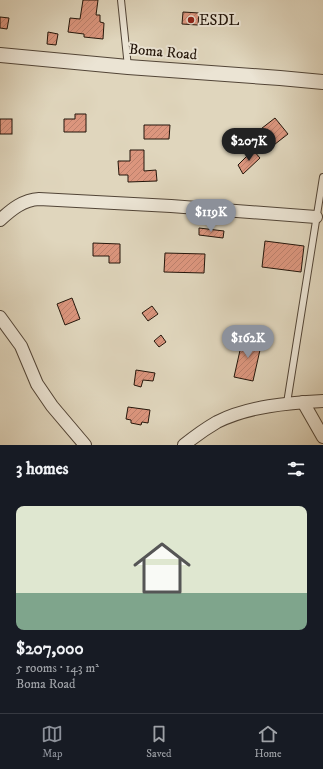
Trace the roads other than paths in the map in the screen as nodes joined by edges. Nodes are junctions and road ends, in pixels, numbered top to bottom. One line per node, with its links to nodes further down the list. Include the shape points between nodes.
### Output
1 (121, 0): 3 (lane)
2 (0, 54): 3 (street, Boma Road)
3 (128, 67): 4 (street, Boma Road)
4 (323, 82)
5 (323, 177): 6 (lane)
6 (316, 217): 7 (street, via 30,199 13,208); 11 (lane)
7 (0, 220)
8 (0, 317): 13 (street, via 20,346 37,384)
9 (323, 401): 10 (street)
10 (303, 402): 11 (street); 12 (street)
11 (287, 403): 14 (street, via 218,422)
12 (323, 437)
13 (85, 445)
14 (184, 445)

